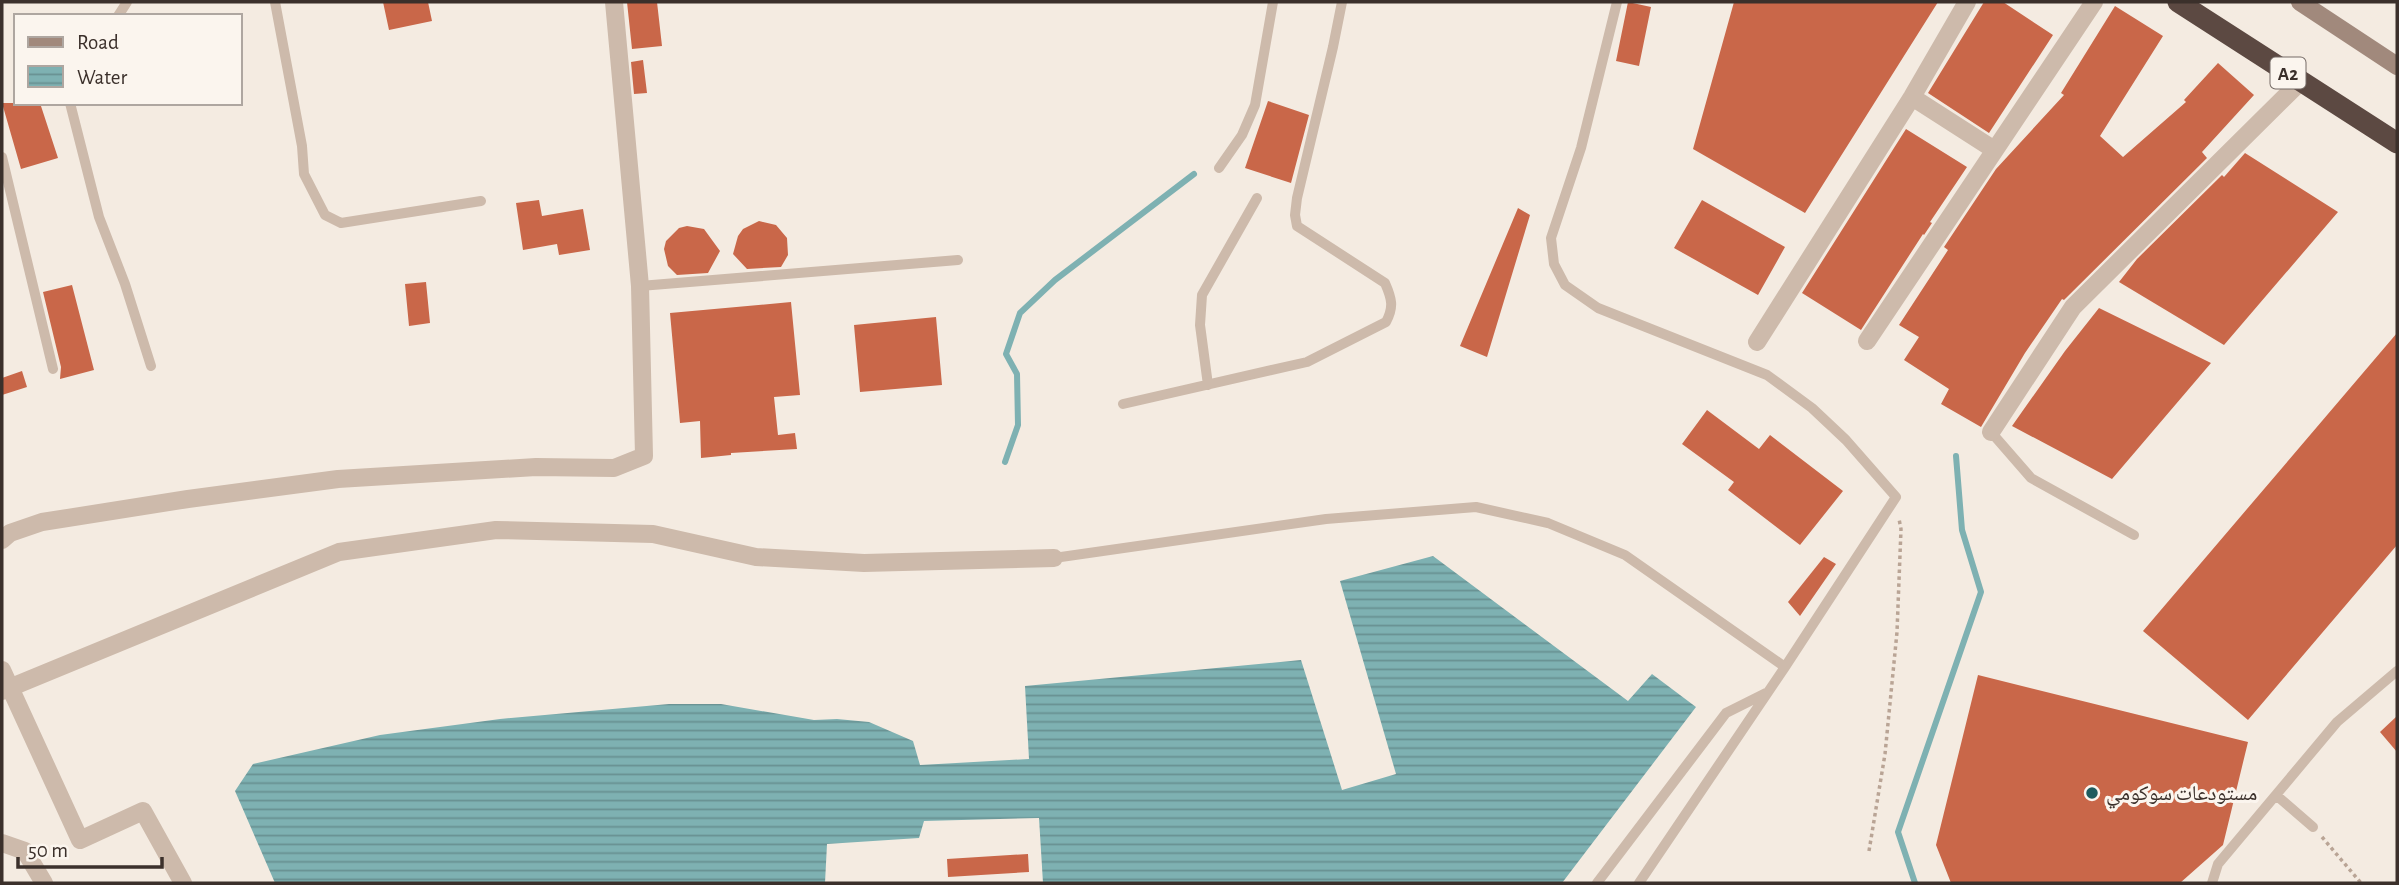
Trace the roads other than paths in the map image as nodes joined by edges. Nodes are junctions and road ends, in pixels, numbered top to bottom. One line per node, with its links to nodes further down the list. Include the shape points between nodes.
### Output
1 (275, 2): 19 (lane, via 304,174 325,215 341,223)
2 (614, 2): 21 (street)
3 (1273, 2): 17 (lane, via 1255,105 1242,135)
4 (1342, 2): 26 (lane, via 1295,215 1297,226 1385,284 1392,311 1386,322 1307,362)
5 (1617, 2): 32 (lane, via 1581,148 1550,238 1565,285 1598,308 1767,375 1846,440 1896,498)
6 (1967, 2): 12 (street)
7 (2094, 2): 15 (street)
8 (2178, 2): 11 (highway, A2)
9 (2300, 2): 10 (street)
10 (2397, 66)
11 (2301, 81): 14 (highway, A2); 28 (street, via 2073,307)
12 (1912, 97): 15 (street); 23 (street)
13 (71, 105): 24 (lane, via 99,217)
14 (2397, 143)
15 (1993, 149): 22 (street)
16 (2, 156): 25 (lane)
17 (1219, 168)
18 (1256, 198): 26 (lane, via 1202,295 1200,325)
19 (481, 201)
20 (958, 260): 21 (lane)
21 (640, 286): 30 (street, via 644,456 614,468 536,467 338,479 42,522 10,533)
22 (1867, 341)
23 (1757, 342)
24 (151, 366)
25 (53, 369)
26 (1208, 385): 27 (lane)
27 (1123, 404)
28 (1991, 432): 29 (lane, via 2031,478)
29 (2134, 535)
30 (2, 541)
31 (1054, 558): 32 (lane, via 1326,519 1476,507 1548,523 1625,555); 35 (street, via 864,562 756,556 653,534 496,530 338,552)
32 (1785, 667): 36 (lane)
33 (2, 670): 35 (street)
34 (2397, 671): 37 (lane, via 2337,722)
35 (6, 689): 41 (street, via 80,840 143,811)
36 (1768, 692): 42 (lane, via 1726,713); 43 (lane)
37 (2276, 795): 38 (lane); 44 (lane, via 2218,864)
38 (2313, 827)
39 (2, 843): 40 (street, via 25,851)
40 (44, 883)
41 (183, 883)
42 (1597, 883)
43 (1639, 883)
44 (2212, 883)

